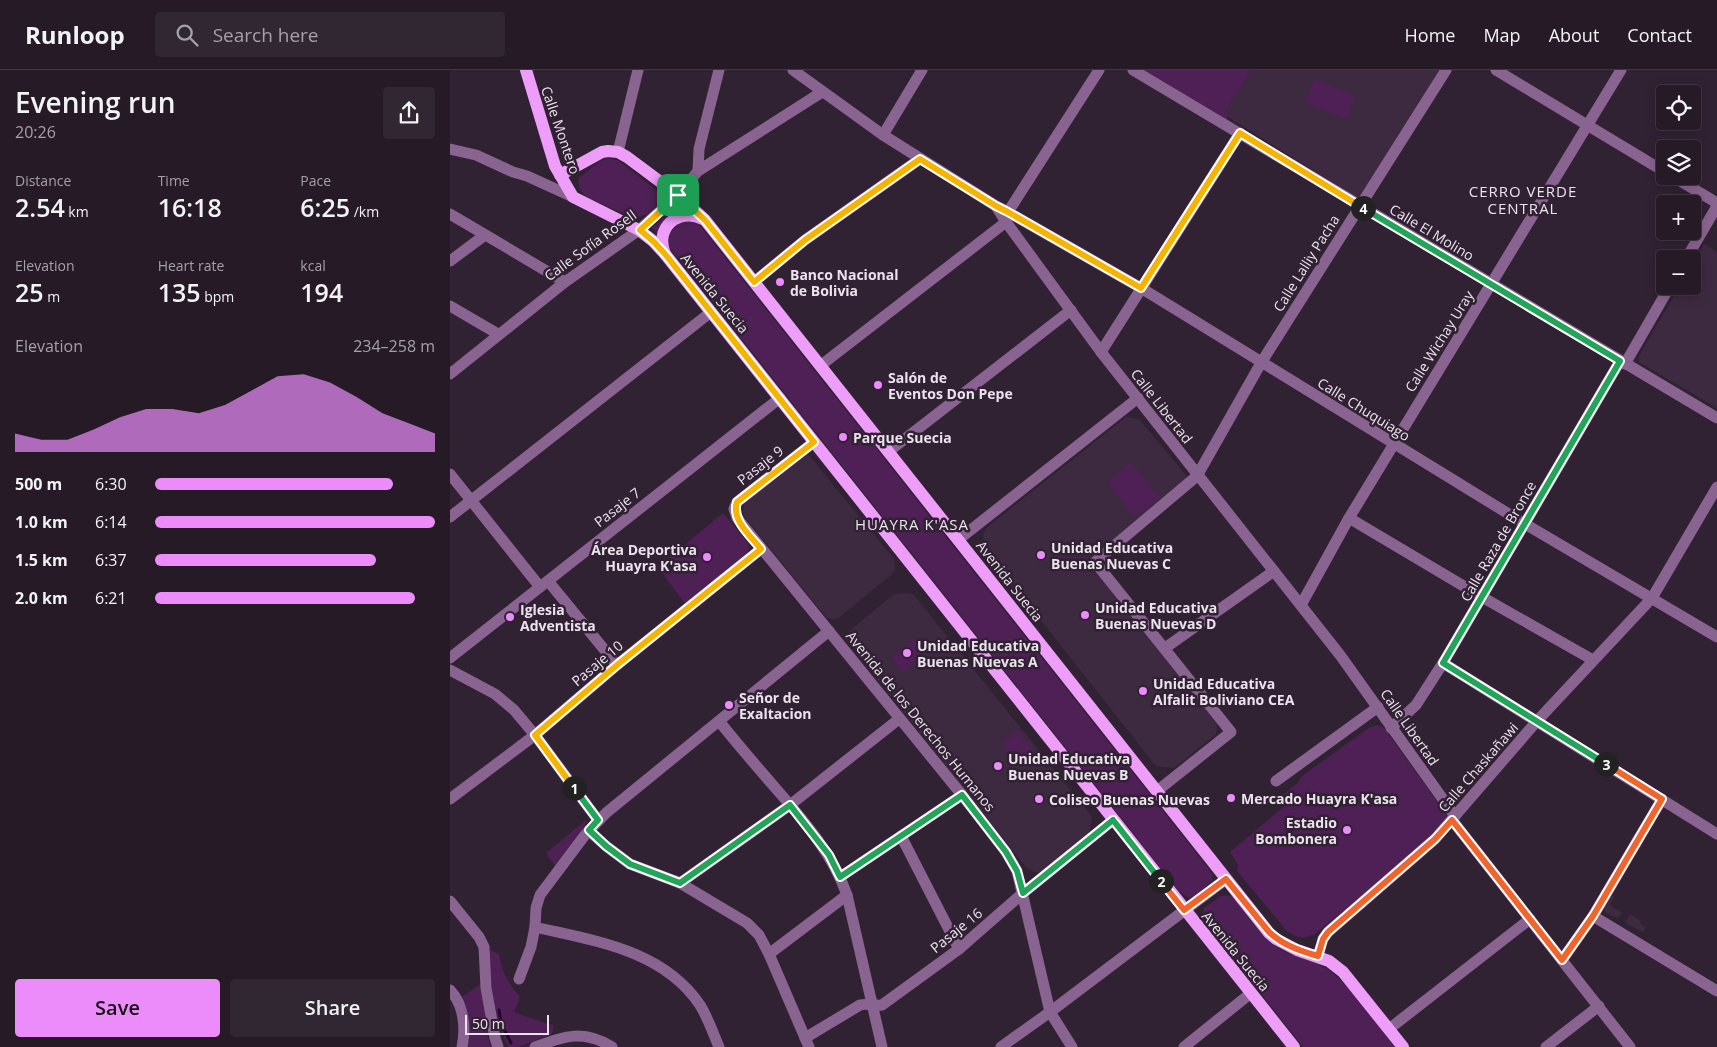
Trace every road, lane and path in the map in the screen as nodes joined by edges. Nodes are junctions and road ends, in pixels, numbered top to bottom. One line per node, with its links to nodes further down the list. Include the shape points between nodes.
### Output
1 (526, 70): 20 (main road, Calle Montero)
2 (638, 70): 16 (street)
3 (719, 70): 19 (street, via 699,149)
4 (793, 70): 11 (street, Calle Libertad)
5 (922, 70): 14 (street)
6 (1099, 70): 27 (street)
7 (1133, 70): 13 (street, Calle El Molino)
8 (1446, 70): 25 (street, Calle Lalliy Pacha)
9 (1496, 70): 12 (street)
10 (1621, 70): 12 (street, Calle Wichay Uray)
11 (822, 92): 14 (street, Calle Libertad); 19 (street, Calle Sofía Rosell)
12 (1588, 126): 18 (street); 36 (street, Calle Wichay Uray)
13 (1240, 133): 25 (street, Calle El Molino); 37 (street)
14 (882, 134): 17 (street, Calle Libertad)
15 (450, 149): 23 (street, via 476,155)
16 (618, 152): 20 (main road, via 602,152); 22 (main road, Avenida Suecia)
17 (920, 159): 27 (street, Calle Libertad, via 996,206); 35 (street, via 805,240)
18 (1656, 167)
19 (698, 171): 22 (street, Calle Sofía Rosell)
20 (560, 175): 23 (main road, Calle Montero)
21 (1686, 185): 24 (street)
22 (678, 195): 28 (main road, Avenida Suecia); 29 (street, Calle Sofía Rosell)
23 (572, 197): 29 (main road, Avenida Suecia)
24 (1717, 204): 31 (street)
25 (1360, 206): 36 (street, Calle El Molino); 44 (street, Calle Lalliy Pacha)
26 (450, 214): 30 (street)
27 (1007, 217): 37 (street, Calle Chuquiago); 40 (street, Calle Libertad); 46 (street)
28 (705, 220): 32 (main road, via 687,214 669,224 661,242); 35 (main road, Avenida Suecia)
29 (640, 230): 32 (main road, Avenida Suecia); 34 (street, Calle Sofía Rosell)
30 (484, 235): 33 (street); 34 (street)
31 (1691, 250)
32 (665, 254): 41 (main road, Avenida Suecia)
33 (450, 261)
34 (565, 282): 42 (street, Calle Sofía Rosell)
35 (754, 282): 46 (main road, Avenida Suecia)
36 (1491, 285): 45 (street, Calle El Molino); 52 (street, Calle Wichay Uray)
37 (1141, 288): 43 (street); 44 (street, Calle Chuquiago)
38 (1665, 295): 45 (street, Calle Raza de Bronce)
39 (450, 306): 42 (street)
40 (1070, 310): 43 (street, Calle Libertad); 53 (street)
41 (711, 312): 48 (main road, Avenida Suecia); 57 (street)
42 (498, 334): 47 (street, Calle Sofía Rosell)
43 (1101, 352): 49 (street, Calle Libertad)
44 (1261, 363): 52 (street, Calle Chuquiago); 55 (street, Calle Lalliy Pacha)
45 (1623, 363): 50 (street, Calle El Molino); 61 (street, Calle Raza de Bronce)
46 (820, 366): 53 (main road, Avenida Suecia)
47 (450, 374)
48 (780, 398): 51 (main road, Avenida Suecia); 65 (street, Pasaje 7)
49 (1138, 398): 55 (street, Calle Libertad); 62 (street)
50 (1717, 418)
51 (814, 442): 59 (street, Pasaje 9, via 737,502 734,509); 91 (main road, Avenida Suecia)
52 (1393, 444): 60 (street, Calle Wichay Uray); 61 (street, Calle Chuquiago)
53 (888, 452): 62 (main road, Avenida Suecia)
54 (450, 474): 57 (street)
55 (1197, 476): 64 (street, Calle Libertad); 71 (street, via 1095,562)
56 (1717, 487): 67 (street, Calle Chaskañawi)
57 (471, 500): 58 (street); 65 (street)
58 (450, 517)
59 (737, 518): 63 (street, Avenida de los Derechos Humanos)
60 (1349, 518): 66 (street); 68 (street, Calle Wichay Uray)
61 (1525, 524): 66 (street, Calle Raza de Bronce); 67 (street, Calle Chuquiago)
62 (958, 540): 84 (main road, Avenida Suecia)
63 (761, 549): 69 (street, Avenida de los Derechos Humanos); 75 (street, Pasaje 10)
64 (1274, 571): 68 (street, Calle Libertad); 71 (street)
65 (544, 584): 72 (street, Pasaje 7); 75 (street)
66 (1482, 597): 73 (street); 74 (street, Calle Raza de Bronce)
67 (1652, 598): 70 (street, Calle Chuquiago); 73 (street, Calle Chaskañawi)
68 (1301, 605): 77 (street, Calle Libertad)
69 (829, 631): 78 (street, Avenida de los Derechos Humanos); 79 (street)
70 (1717, 637)
71 (1165, 648): 84 (street, via 1231,732)
72 (450, 658)
73 (1593, 660): 80 (street, Calle Chaskañawi)
74 (1443, 663): 80 (street); 81 (street, Calle Raza de Bronce, via 1416,705)
75 (617, 665): 82 (street, Pasaje 10)
76 (450, 670): 82 (street, via 495,694)
77 (1378, 706): 81 (street, Calle Libertad); 83 (street)
78 (899, 719): 85 (street, Avenida de los Derechos Humanos); 88 (street)
79 (719, 721): 88 (street); 90 (street)
80 (1538, 721): 87 (street); 89 (street, Calle Chaskañawi)
81 (1391, 728): 89 (street, Calle Libertad)
82 (535, 735): 86 (street, Pasaje 10); 90 (street)
83 (1276, 781)
84 (1157, 791): 96 (main road, Avenida Suecia)
85 (962, 795): 94 (street); 98 (street, Avenida de los Derechos Humanos, via 1006,852 1017,871)
86 (450, 799)
87 (1662, 799): 93 (street); 102 (street)
88 (790, 805): 95 (street, via 829,855); 97 (street)
89 (1454, 818): 103 (street, Calle Libertad); 107 (street, Calle Chaskañawi, via 1435,839 1328,932)
90 (598, 820): 92 (street)
91 (1113, 820): 98 (street, Pasaje 16); 101 (main road, Avenida Suecia)
92 (589, 830): 97 (street, via 630,864); 104 (street, via 540,895)
93 (1717, 834)
94 (901, 836): 95 (street); 105 (street)
95 (840, 877): 99 (street)
96 (1226, 879): 101 (street); 107 (main road, Avenida Suecia, via 1276,939)
97 (680, 883): 106 (street, via 747,923)
98 (1023, 893): 105 (street, Pasaje 16); 115 (street, Avenida de los Derechos Humanos)
99 (847, 896): 106 (street); 113 (street)
100 (450, 900): 119 (street, via 480,937 484,947 486,988)
101 (1184, 910): 112 (main road, Avenida Suecia); 115 (street)
102 (1593, 916): 108 (street); 111 (street)
103 (1530, 919): 108 (street, Calle Libertad); 116 (street)
104 (535, 927): 109 (street); 122 (street, via 622,948 664,968 700,1006)
105 (958, 948): 113 (street, Pasaje 16, via 882,1005)
106 (769, 954): 117 (street)
107 (1318, 956): 116 (main road, Avenida Suecia, via 1342,972)
108 (1562, 960): 114 (street, Calle Libertad)
109 (519, 980)
110 (450, 990): 118 (street, via 463,1014 465,1035)
111 (1717, 991)
112 (1251, 994): 126 (street); 127 (main road, Avenida Suecia)
113 (871, 1005): 117 (street, Pasaje 16, via 860,1005); 123 (street)
114 (1599, 1006): 129 (street); 130 (street, Calle Libertad)
115 (1050, 1012): 124 (street); 125 (street, Avenida de los Derechos Humanos)
116 (1389, 1029): 128 (main road, Avenida Suecia)
117 (807, 1042)
118 (462, 1047)
119 (498, 1047)
120 (535, 1047): 121 (street, via 577,1034 596,1038)
121 (612, 1047)
122 (719, 1047)
123 (882, 1047)
124 (1002, 1047)
125 (1072, 1047)
126 (1184, 1047)
127 (1294, 1047)
128 (1404, 1047)
129 (1546, 1047)
130 (1630, 1047)

